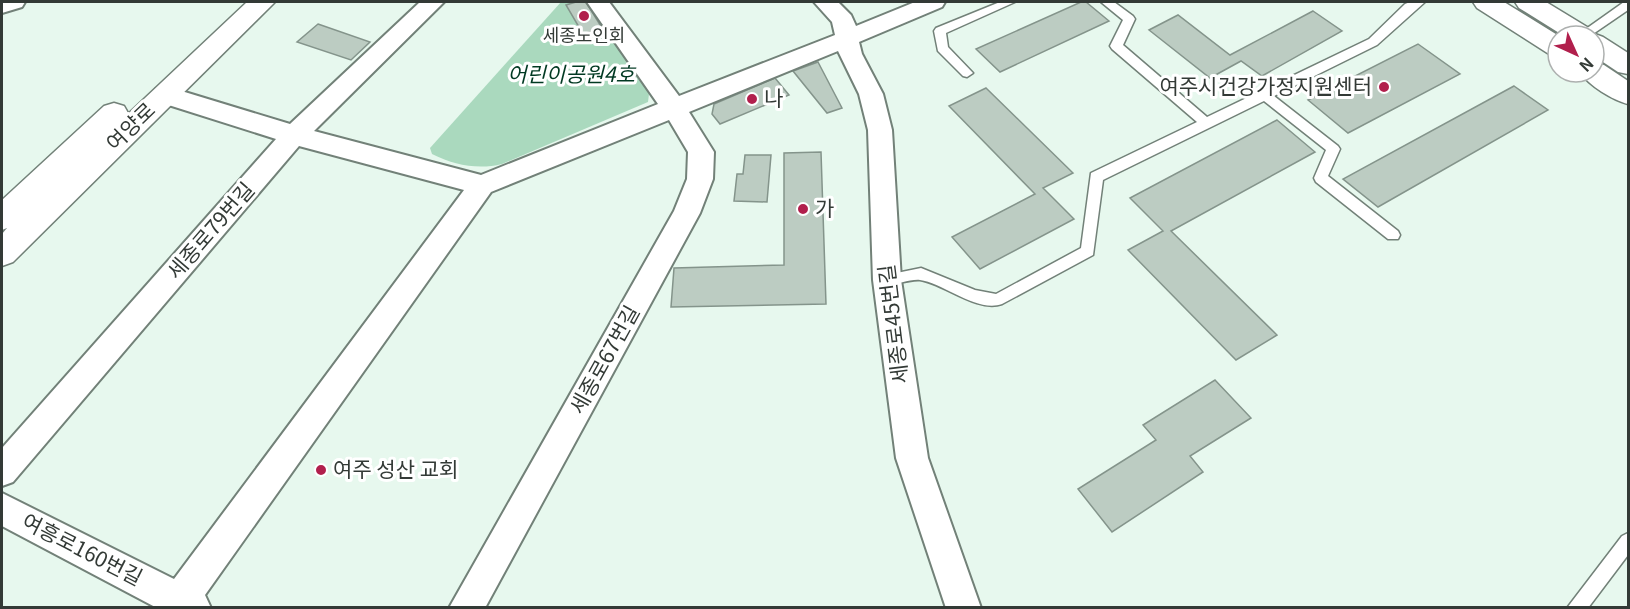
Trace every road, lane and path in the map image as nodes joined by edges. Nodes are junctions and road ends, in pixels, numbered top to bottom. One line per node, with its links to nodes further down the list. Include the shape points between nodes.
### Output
1 (14, 2): 14 (street)
2 (239, 2): 30 (street, 여양로)
3 (262, 2): 24 (street, 여양로)
4 (433, 2): 28 (street, 세종로79번길)
5 (598, 2): 26 (street)
6 (825, 2): 17 (street, via 843,20)
7 (933, 2): 17 (street)
8 (1009, 2): 21 (lane, via 940,31 942,48)
9 (1107, 2): 27 (lane, via 1129,19 1116,46)
10 (1419, 2): 25 (lane, via 1373,42)
11 (1486, 2): 18 (street)
12 (1528, 2): 15 (street)
13 (1629, 5): 16 (lane)
14 (2, 6)
15 (1563, 24)
16 (1600, 24)
17 (848, 38): 26 (street); 33 (street, 세종로45번길, via 850,54 871,94 880,130)
18 (1546, 40)
19 (1606, 51): 20 (street)
20 (1629, 65)
21 (967, 73)
22 (1606, 80): 23 (street)
23 (1629, 94)
24 (165, 95): 28 (street); 32 (street, 여양로)
25 (1264, 95): 27 (lane); 31 (lane, via 1333,149 1321,178)
26 (674, 108): 29 (street); 38 (street, 세종로67번길, via 701,152 700,179 687,213)
27 (1207, 124): 33 (lane, via 1096,177 1088,251 997,300 975,296 921,274)
28 (294, 135): 29 (street); 34 (street, 세종로79번길)
29 (482, 185): 37 (street)
30 (2, 218)
31 (1393, 235)
32 (2, 253)
33 (887, 280): 39 (street, 세종로45번길, via 912,458)
34 (2, 471)
35 (2, 509): 37 (street, 여흥로160번길)
36 (1629, 542): 40 (lane)
37 (187, 604)
38 (466, 608)
39 (964, 608)
40 (1576, 608)

